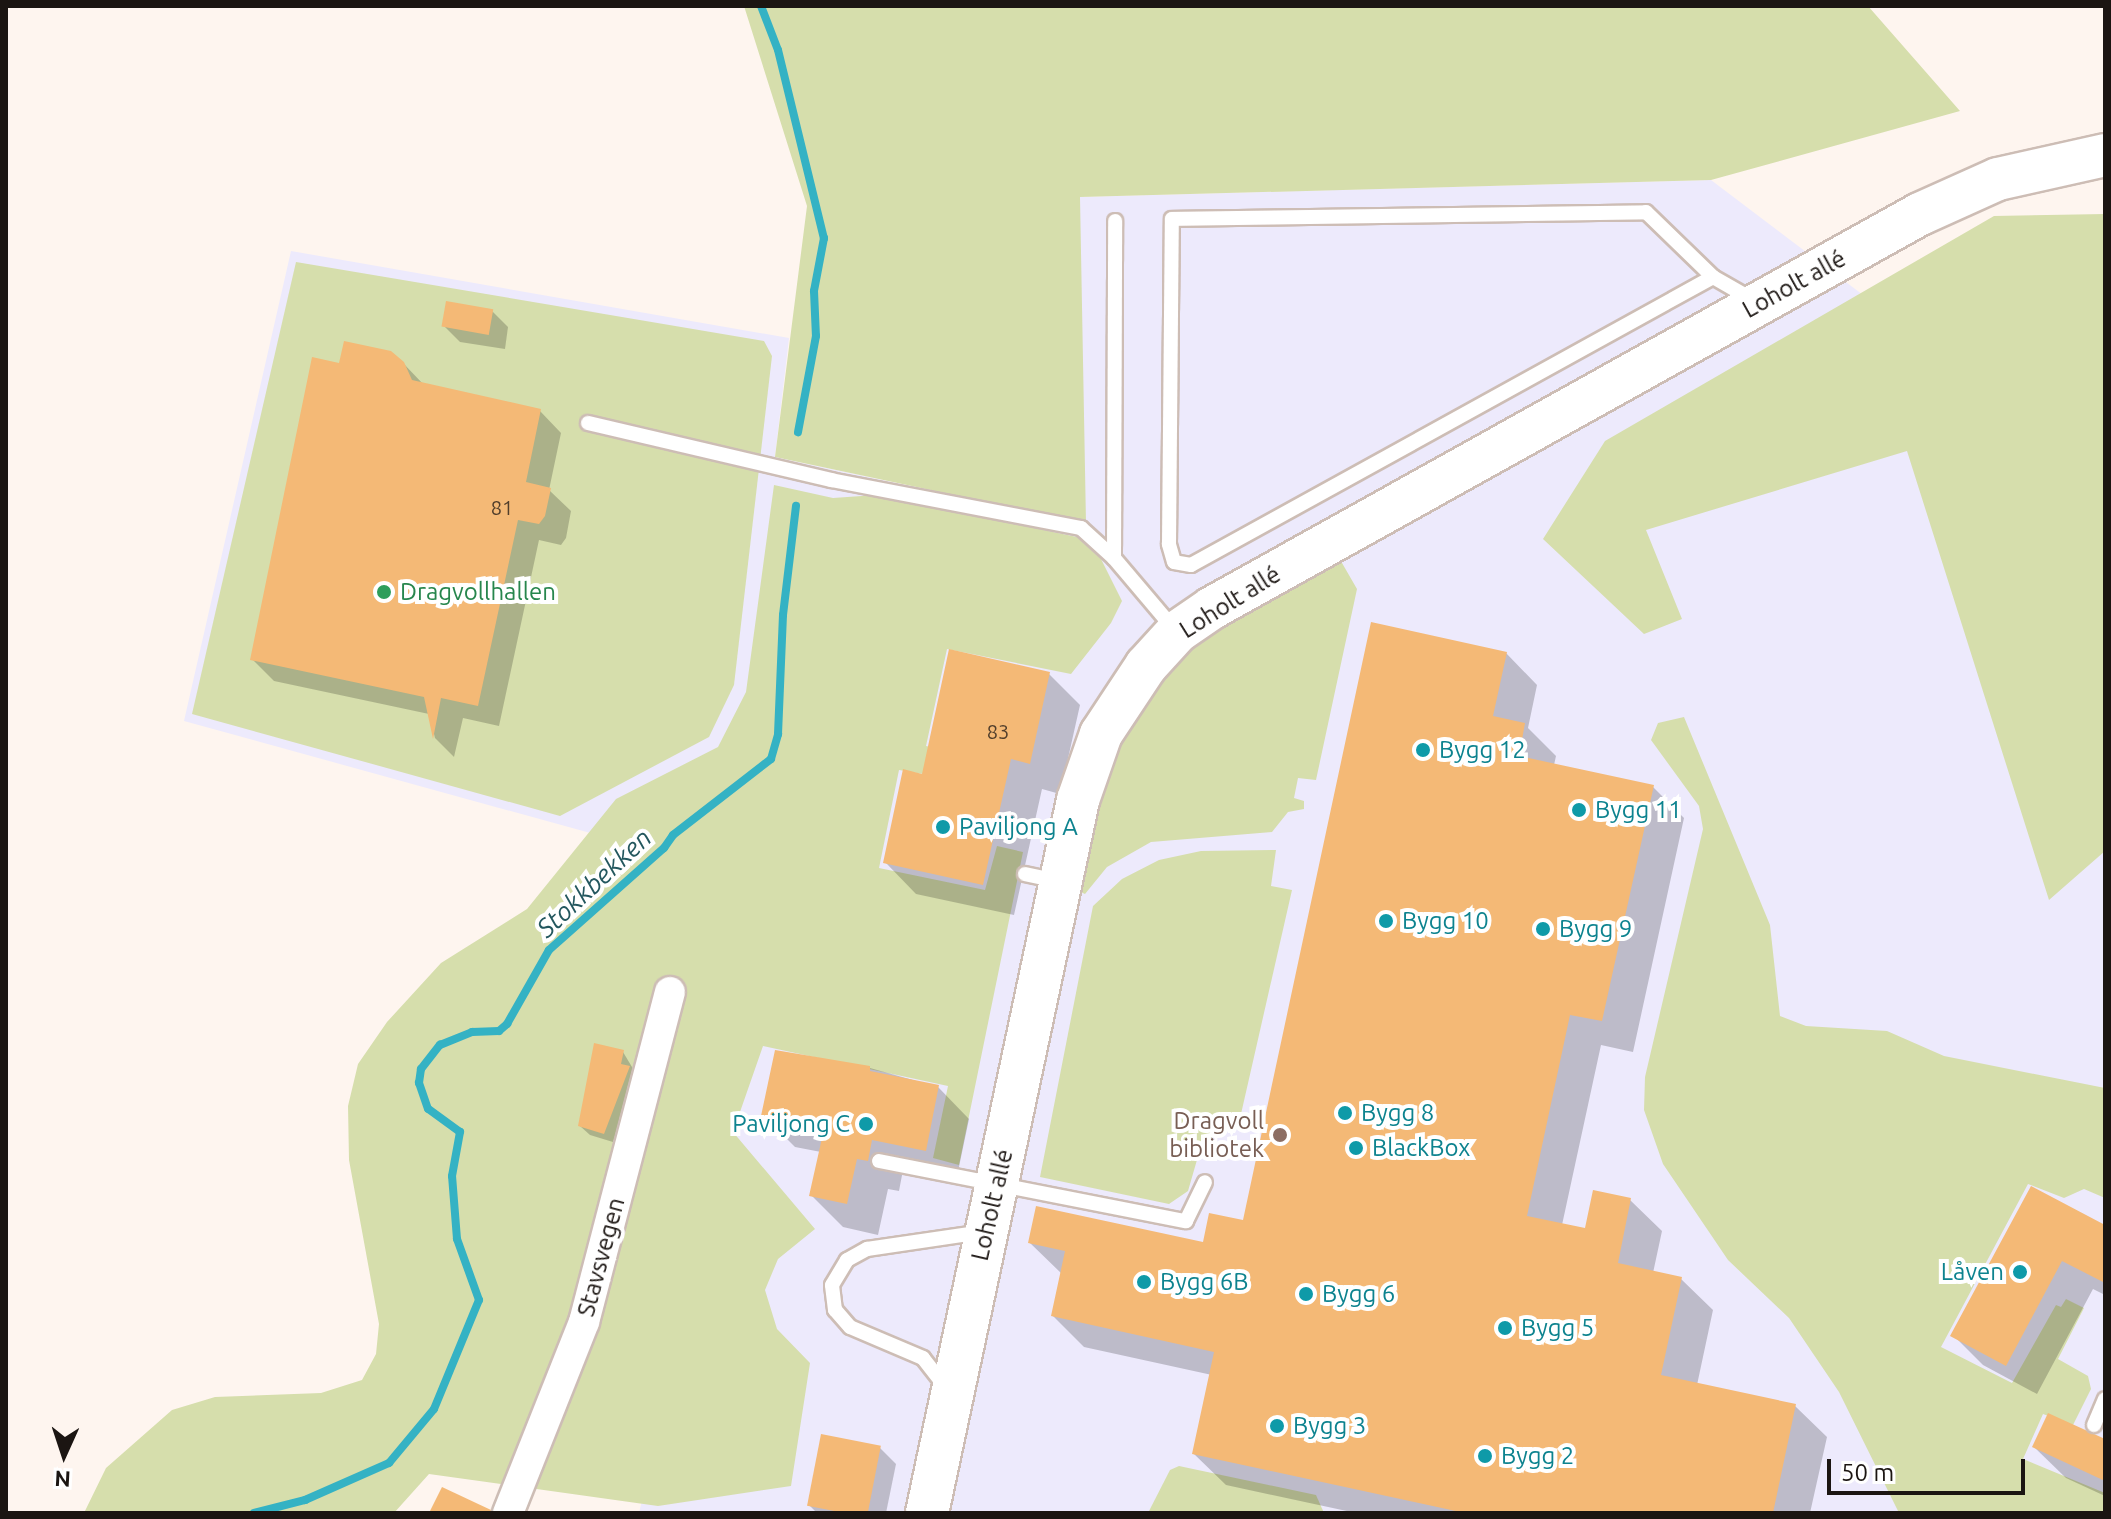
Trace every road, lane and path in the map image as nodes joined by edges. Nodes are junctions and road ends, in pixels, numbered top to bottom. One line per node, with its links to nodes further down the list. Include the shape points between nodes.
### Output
1 (2105, 155): 4 (street, Loholt allé, via 1985,185 1920,214)
2 (1115, 221): 6 (lane)
3 (1713, 277): 3 (lane, via 1646,212 1172,219 1169,544 1174,562 1191,565); 4 (lane)
4 (1760, 304): 7 (street, Loholt allé, via 1341,534)
5 (588, 423): 6 (lane, via 831,480 1081,528)
6 (1114, 558): 7 (lane)
7 (1177, 632): 11 (street, Loholt allé, via 1146,666 1101,734 1043,878)
8 (670, 992): 16 (street, Stavsvegen, via 584,1322)
9 (879, 1161): 11 (lane)
10 (1205, 1182): 11 (lane, via 1186,1221)
11 (997, 1184): 12 (street, Loholt allé)
12 (985, 1232): 13 (street, Loholt allé); 13 (lane, via 867,1249 847,1260 832,1285 835,1310 850,1327 923,1358)
13 (949, 1392): 17 (street, Loholt allé)
14 (2105, 1399): 15 (lane)
15 (2094, 1425)
16 (508, 1513)
17 (927, 1513)

